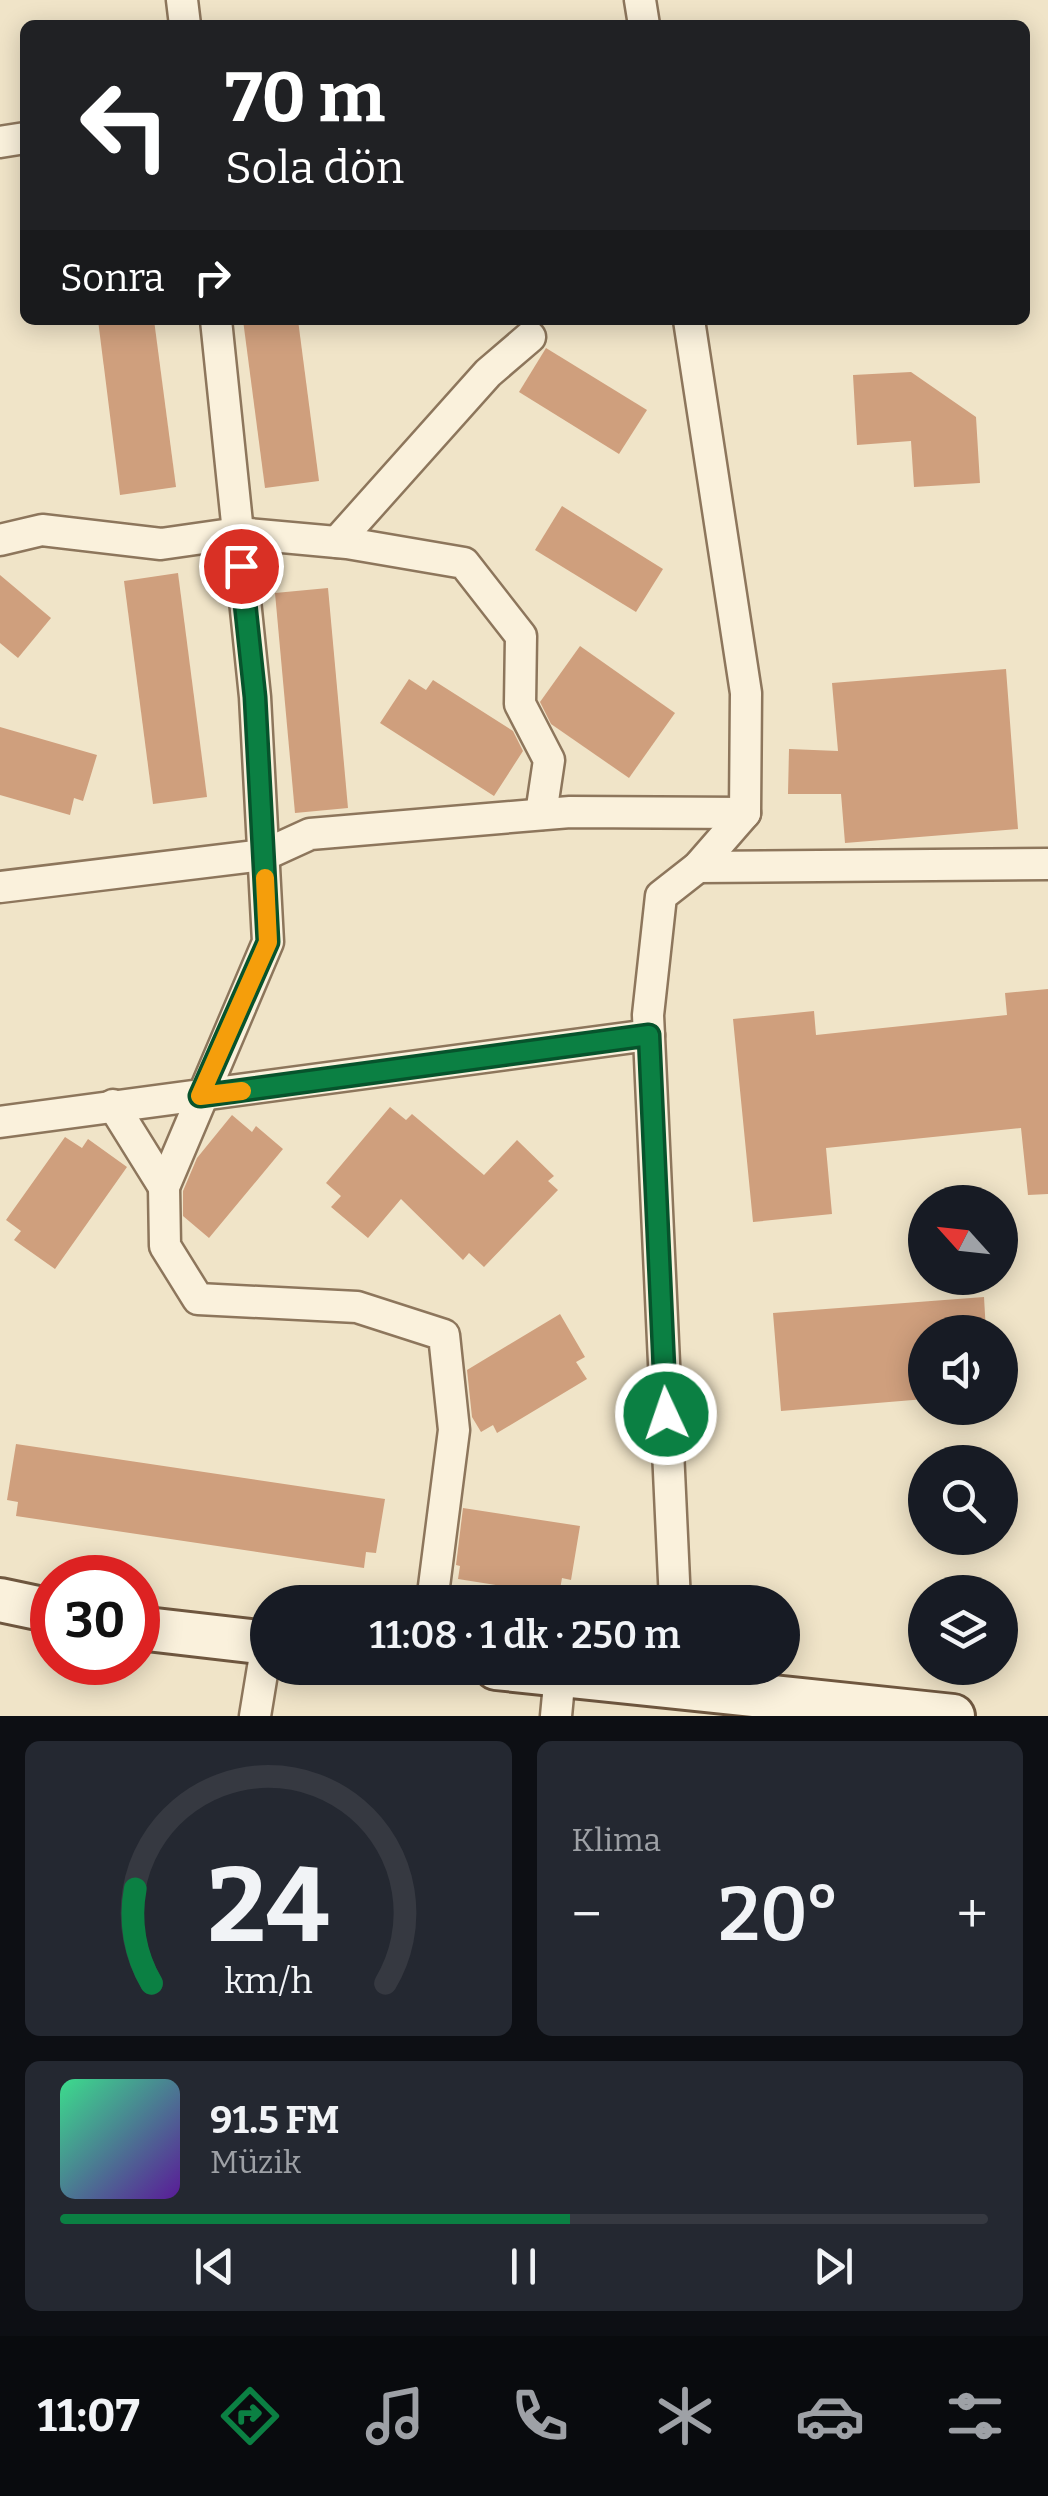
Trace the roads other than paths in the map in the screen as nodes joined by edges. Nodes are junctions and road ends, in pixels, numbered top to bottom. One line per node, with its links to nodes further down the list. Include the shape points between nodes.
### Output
1 (217, 325): 4 (street)
2 (690, 325): 7 (street, via 746,694)
3 (530, 337): 6 (street, via 488,373)
4 (238, 533): 5 (street, via 161,544 42,530); 6 (street); 9 (street)
5 (0, 540)
6 (336, 542): 8 (street, via 464,563 521,636 520,704 548,760)
7 (746, 813): 8 (street); 11 (street)
8 (541, 814): 9 (street, via 310,834)
9 (264, 855): 12 (street); 14 (street, via 268,942)
10 (1048, 864): 11 (street)
11 (698, 867): 13 (street, via 661,896)
12 (0, 887)
13 (649, 1035): 14 (street); 19 (street)
14 (200, 1096): 15 (street); 17 (street)
15 (112, 1105): 16 (street); 17 (street)
16 (0, 1122)
17 (164, 1187): 18 (street, via 165,1246 198,1299 357,1307 444,1335 454,1430)
18 (434, 1585)
19 (674, 1585)
20 (0, 1600): 21 (street)
21 (30, 1606)
22 (160, 1631): 23 (street)
23 (250, 1641)
24 (260, 1685): 30 (street)
25 (535, 1685): 28 (street)
26 (625, 1685): 28 (street)
27 (727, 1685): 29 (street)
28 (558, 1695)
29 (895, 1713): 31 (street)
30 (255, 1716)
31 (953, 1716)

